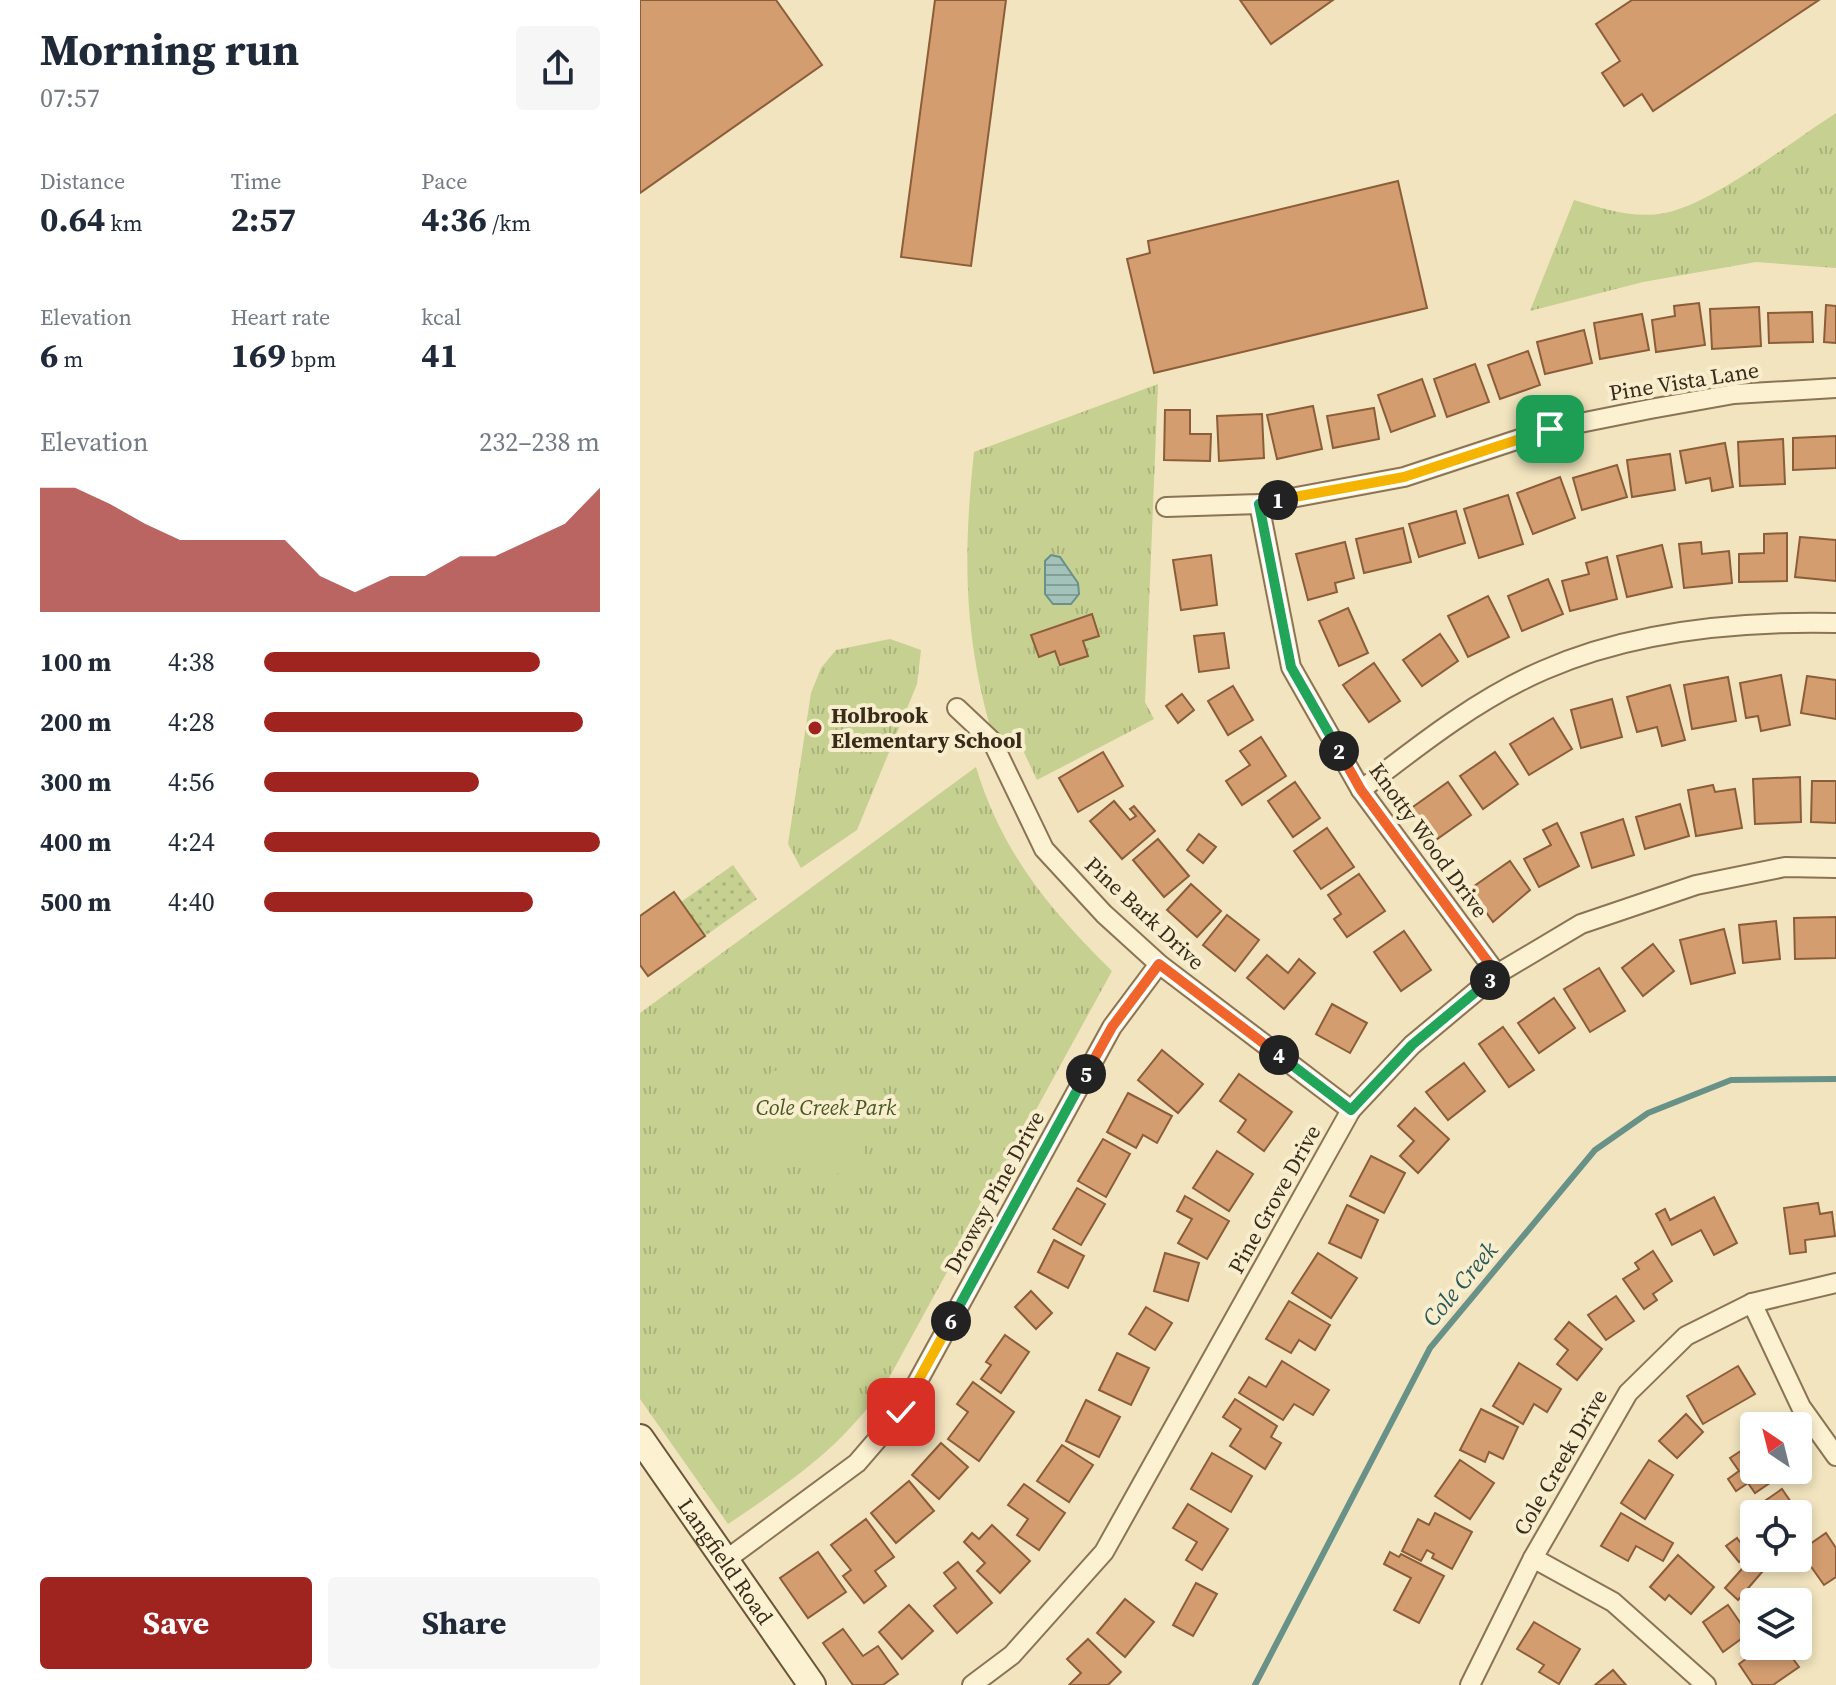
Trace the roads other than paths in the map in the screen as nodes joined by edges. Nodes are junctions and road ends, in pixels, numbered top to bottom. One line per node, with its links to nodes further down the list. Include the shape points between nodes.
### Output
1 (1836, 388): 2 (street, Pine Vista Lane, via 1734,394 1636,411 1550,429 1404,477)
2 (1259, 504): 3 (street, Pine Vista Lane); 6 (street, Knotty Wood Drive, via 1291,667)
3 (1166, 507)
4 (1836, 623): 6 (street, via 1740,626 1641,639 1544,670 1448,724)
5 (957, 708): 8 (street, Pine Bark Drive, via 992,741 1044,849)
6 (1361, 790): 9 (street, Knotty Wood Drive)
7 (1836, 868): 9 (street, Pine Grove Drive, via 1785,867 1696,885 1581,924)
8 (1159, 964): 10 (street, Pine Bark Drive); 16 (street, Drowsy Pine Drive, via 1112,1027 901,1412 857,1463)
9 (1497, 974): 10 (street, Pine Grove Drive, via 1412,1045)
10 (1351, 1110): 18 (street, Pine Grove Drive, via 1104,1552 1012,1655)
11 (1836, 1283): 12 (street, Cole Creek Drive)
12 (1752, 1303): 14 (street, via 1801,1407); 15 (street, Cole Creek Drive, via 1686,1336 1628,1393)
13 (640, 1438): 16 (street, Langfield Road)
14 (1836, 1456)
15 (1533, 1558): 19 (street, Cole Creek Drive); 20 (street, via 1613,1602)
16 (723, 1562): 17 (street, Langfield Road)
17 (812, 1685)
18 (972, 1685)
19 (1470, 1685)
20 (1706, 1685)

